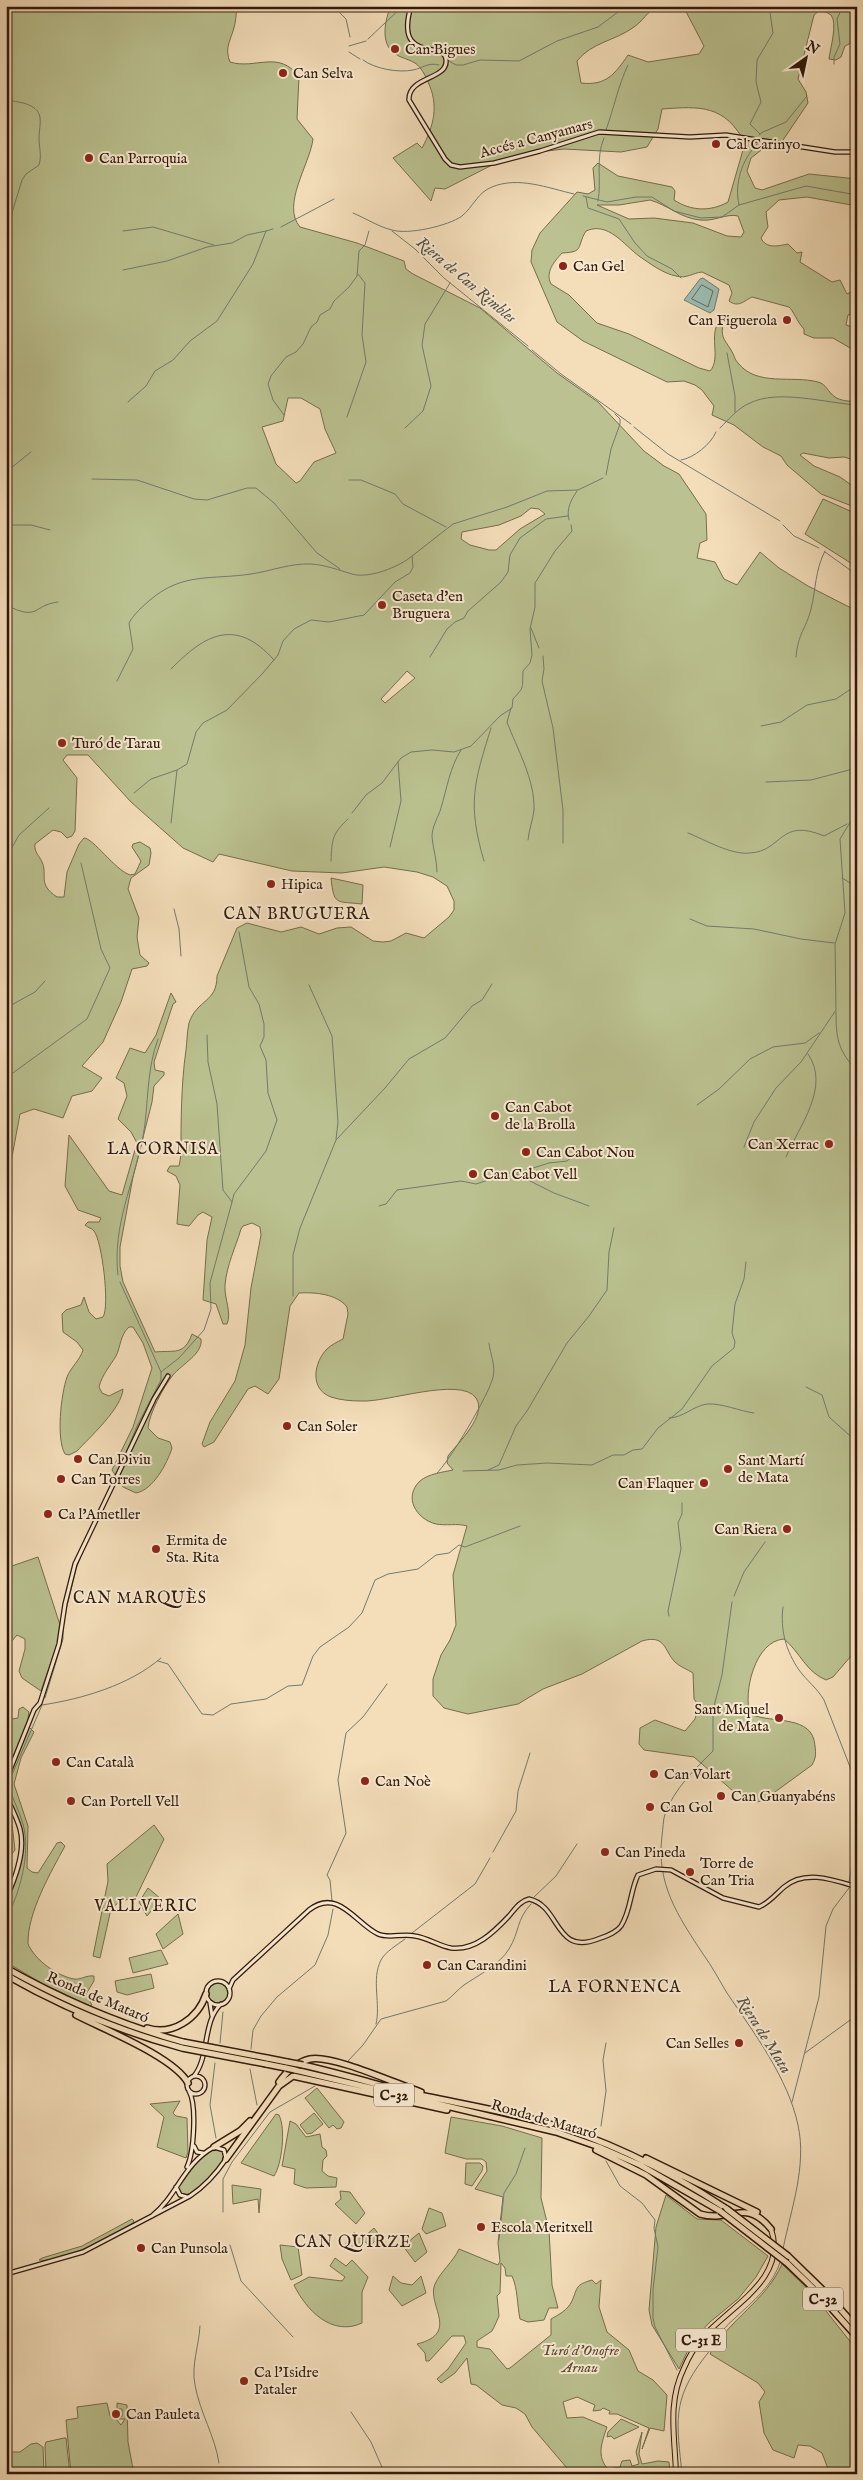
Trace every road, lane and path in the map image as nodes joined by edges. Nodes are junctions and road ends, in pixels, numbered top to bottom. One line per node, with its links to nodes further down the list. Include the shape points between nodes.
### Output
1 (411, 6): 2 (street, Accés a Canyamars, via 408,18 412,43 418,48 439,50 446,62 437,74 414,86 409,100 445,159 455,166 494,163 598,132 690,137 726,134 835,152)
2 (857, 152)
3 (168, 1376): 4 (street, via 75,1564 59,1644)
4 (6, 1780)
5 (6, 1796): 7 (street, via 22,1839 15,1878)
6 (857, 1887): 10 (street, via 820,1878 800,1878 759,1907 723,1898 675,1872 656,1870 638,1875 619,1928 586,1943 570,1940 541,1906 529,1899 480,1942 456,1948 415,1936 378,1934 352,1913 324,1903 309,1910)
7 (6, 1899)
8 (6, 1968): 18 (highway, Ronda de Mataró / C-32, via 61,1997)
9 (6, 1975): 14 (highway, Ronda de Mataró / C-32)
10 (233, 1980): 11 (street); 12 (street)
11 (224, 1982): 12 (street); 13 (street, via 212,1983)
12 (229, 1989): 16 (street, via 228,1998)
13 (206, 1994): 15 (street); 18 (highway, via 192,2015 174,2029 152,2030)
14 (45, 1997): 19 (highway, Ronda de Mataró / C-32, via 114,2028); 24 (highway, via 164,2061 182,2074)
15 (209, 2000): 16 (street); 17 (street)
16 (221, 2004): 17 (street)
17 (212, 2019): 20 (street)
18 (116, 2020): 19 (highway, Ronda de Mataró / C-32)
19 (182, 2045): 21 (highway, C-32, bridge)
20 (200, 2065): 22 (street); 23 (street)
21 (286, 2065): 27 (highway, Ronda de Mataró / C-32, bridge, via 304,2065); 29 (highway, Ronda de Mataró / C-32, bridge, via 406,2098)
22 (194, 2076): 23 (street); 24 (street)
23 (203, 2079): 26 (street, via 205,2088)
24 (188, 2083): 25 (street)
25 (189, 2091): 26 (street); 28 (street)
26 (199, 2094): 28 (street)
27 (436, 2097): 32 (highway, via 337,2062 311,2059 294,2066 249,2123); 34 (highway, Ronda de Mataró / C-32, via 540,2121)
28 (193, 2106): 31 (street)
29 (494, 2117): 30 (highway, Ronda de Mataró / C-32); 35 (highway, via 404,2102 293,2076 279,2086)
30 (578, 2140): 40 (highway, via 646,2175 700,2214 749,2212 759,2216); 43 (highway, Ronda de Mataró / C-32, bridge, via 640,2165 720,2211 787,2263)
31 (193, 2142): 33 (street, via 196,2152); 36 (street)
32 (214, 2147): 33 (street); 35 (street, via 224,2150)
33 (206, 2152): 36 (street)
34 (627, 2152): 40 (highway, via 670,2169 753,2210 764,2217); 42 (highway, Ronda de Mataró / C-32, bridge, via 727,2209 788,2256)
35 (226, 2159): 38 (street)
36 (186, 2170): 37 (street)
37 (177, 2186): 38 (street, via 180,2195); 39 (street)
38 (190, 2196): 39 (street)
39 (152, 2216): 41 (street, via 83,2252)
40 (771, 2229): 44 (main road, C-31 E, via 775,2249 769,2270 745,2299 704,2336 680,2377 672,2410)
41 (6, 2274)
42 (857, 2328)
43 (857, 2338)
44 (676, 2474)

